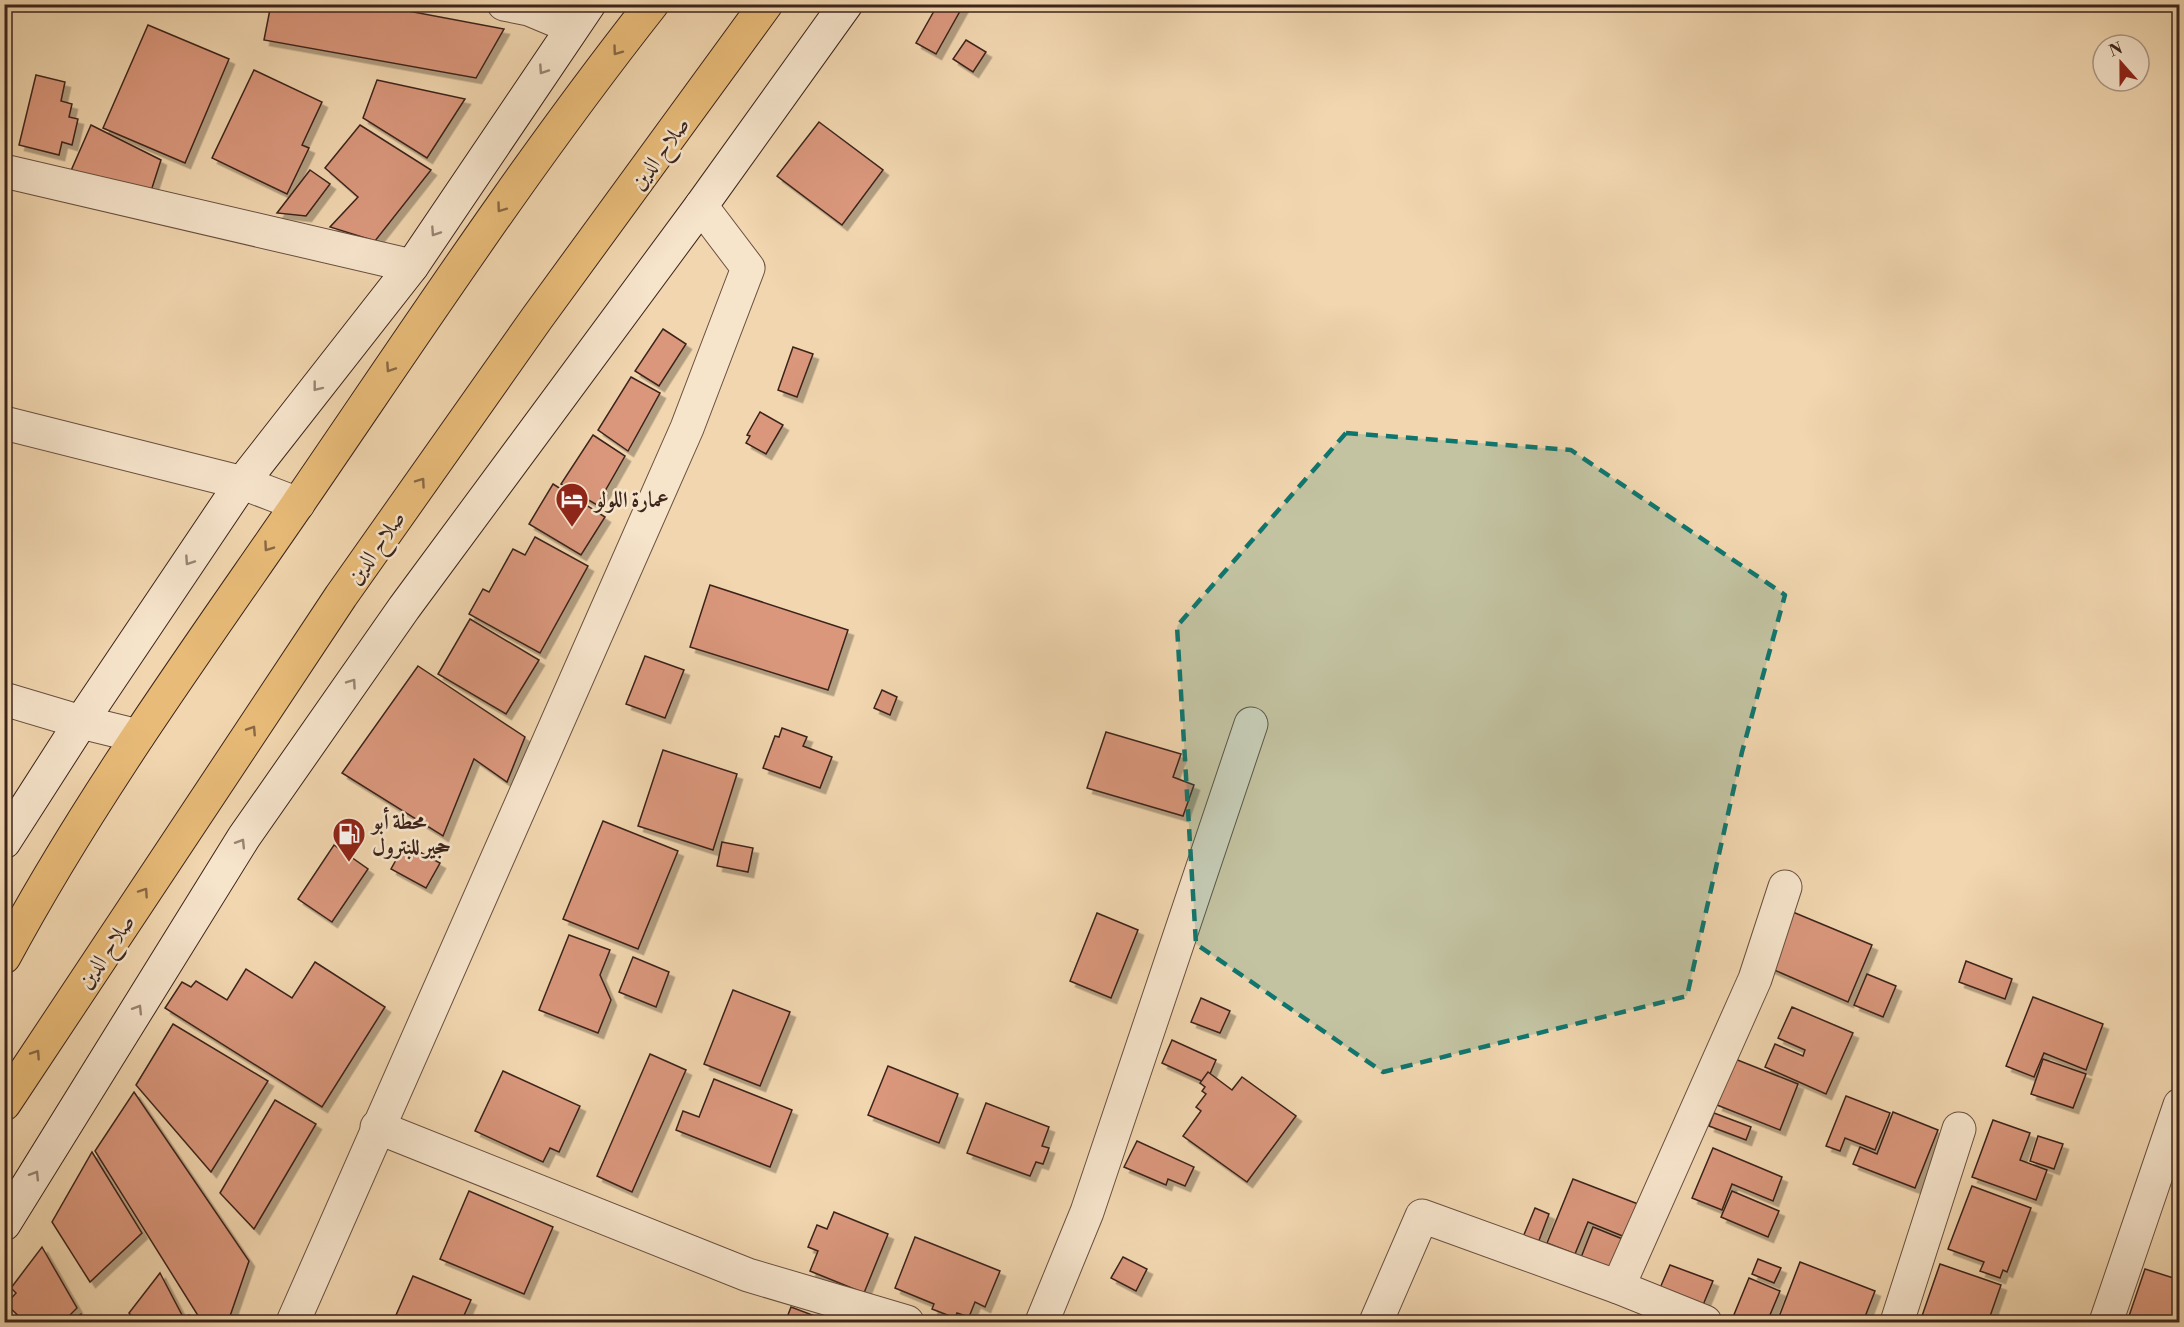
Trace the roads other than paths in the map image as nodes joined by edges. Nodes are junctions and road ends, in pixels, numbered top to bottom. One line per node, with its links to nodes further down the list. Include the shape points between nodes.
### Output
1 (504, 4): 5 (street)
2 (652, 4): 11 (highway, one-way to 11, via 481,235)
3 (766, 4): 19 (highway, صلاح الدين, one-way to 3, via 360,569)
4 (846, 4): 7 (street)
5 (581, 16): 8 (street, one-way to 8)
6 (4, 171): 8 (street)
7 (701, 206): 21 (street, via 748,268 687,428); 23 (street, one-way to 7, via 244,837 411,598)
8 (412, 266): 10 (street, one-way to 10)
9 (4, 423): 10 (street)
10 (243, 483): 11 (street); 13 (street, one-way to 13)
11 (298, 504): 15 (highway, one-way to 15)
12 (4, 699): 13 (street)
13 (81, 722): 15 (street); 16 (street)
14 (1251, 724): 27 (street, via 1086,1212)
15 (138, 736): 18 (highway)
16 (4, 842)
17 (1785, 887): 24 (street, via 1755,979)
18 (4, 957)
19 (4, 1104)
20 (2180, 1106): 31 (street)
21 (377, 1127): 25 (street); 26 (street, via 748,1275)
22 (1959, 1129): 30 (street)
23 (4, 1224)
24 (1618, 1287): 28 (street, via 1422,1216); 29 (street)
25 (293, 1323)
26 (907, 1323)
27 (1042, 1323)
28 (1376, 1323)
29 (1705, 1323)
30 (1897, 1323)
31 (2106, 1323)

